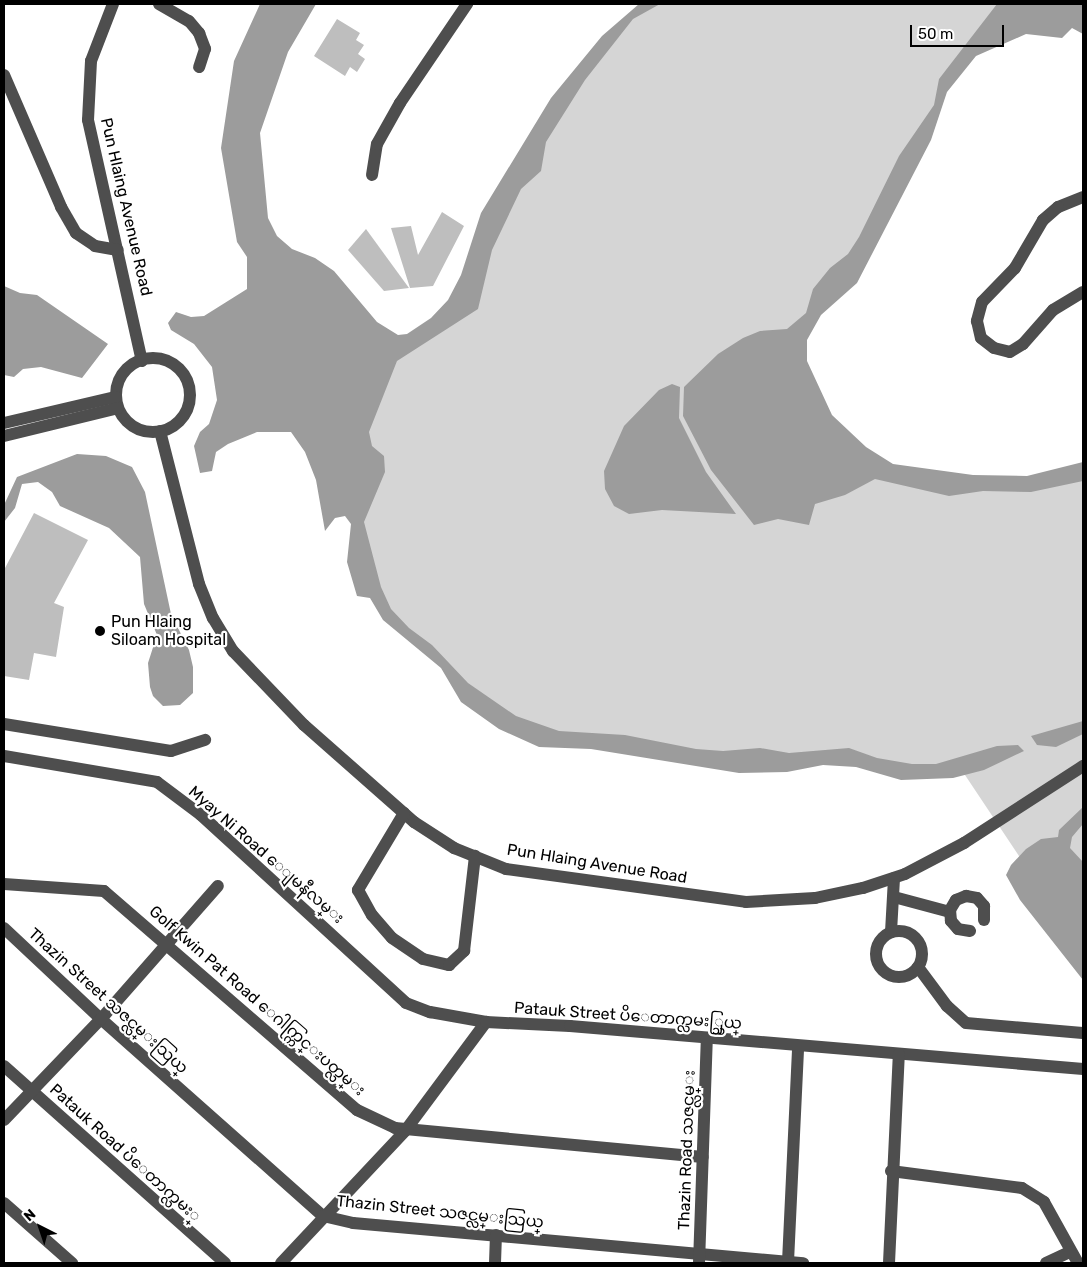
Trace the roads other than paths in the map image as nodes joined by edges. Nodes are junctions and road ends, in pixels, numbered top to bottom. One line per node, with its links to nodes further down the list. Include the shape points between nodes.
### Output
1 (113, 4): 9 (street, Pun Hlaing Avenue Road, via 91,60 88,120)
2 (159, 4): 4 (street, via 183,17 199,33 205,50)
3 (466, 4): 7 (street, via 400,103 378,144)
4 (199, 68)
5 (4, 75): 6 (street)
6 (7, 92): 9 (street, via 76,233 95,246)
7 (372, 175)
8 (1083, 197): 10 (street, via 1058,207 1043,220 1015,268 982,302 977,321 981,338 994,348 1010,352 1023,344 1053,310)
9 (118, 250): 11 (street, Pun Hlaing Avenue Road)
10 (1083, 292)
11 (142, 361): 12 (street, via 122,375); 14 (street, via 161,359 176,366 188,383 190,402 185,414)
12 (117, 402): 13 (street); 14 (street, via 134,427 146,432); 15 (street)
13 (4, 423)
14 (160, 431): 20 (street, Pun Hlaing Avenue Road, via 200,584 212,618 233,651 304,725)
15 (4, 436)
16 (4, 724): 17 (street, via 170,751)
17 (206, 740)
18 (4, 756): 34 (street, Myay Ni Road ေျမနီလမ္း, via 156,782 202,815 406,1002 430,1012)
19 (1083, 766): 22 (street, Pun Hlaing Avenue Road, via 964,843)
20 (404, 812): 21 (street, Pun Hlaing Avenue Road, via 454,848); 21 (street, via 358,890 372,915 392,938 423,959 449,965 464,951)
21 (475, 856): 22 (street, Pun Hlaing Avenue Road, via 506,869 746,902 814,898)
22 (894, 878): 25 (street)
23 (4, 884): 31 (street, Golf Kwin Pat Road ေဂါက္ကြင္းပတ္လမ္း, via 104,891)
24 (218, 886): 31 (street)
25 (894, 897): 26 (street); 30 (street)
26 (950, 912): 27 (street, via 956,900 971,896 984,906); 29 (street, via 954,925)
27 (984, 920)
28 (4, 928): 33 (street, Thazin Street သဇင္လမ္းသြယ္)
29 (970, 931)
30 (891, 932): 32 (street, via 904,931 916,937 922,955); 32 (street, via 878,946 877,959 883,970 901,977)
31 (167, 945): 33 (street); 43 (street, Golf Kwin Pat Road ေဂါက္ကြင္းပတ္လမ္း, via 357,1110)
32 (918, 967): 35 (street, via 947,1006 966,1023)
33 (101, 1019): 41 (street); 47 (street, Thazin Street သဇင္လမ္းသြယ္)
34 (486, 1022): 36 (street, Patauk Street ပိေတာက္လမး္သြယ္); 43 (street)
35 (1083, 1033)
36 (707, 1038): 37 (street, Patauk Street ပိေတာက္လမး္သြယ္); 44 (street, Thazin Road သဇင္လမ္း)
37 (798, 1046): 38 (street, Patauk Street ပိေတာက္လမး္သြယ္); 51 (street)
38 (899, 1054): 40 (street, Patauk Street ပိေတာက္လမး္သြယ္); 45 (street)
39 (4, 1066): 41 (street, Patauk Road ပိေတာက္လမး္)
40 (1083, 1069)
41 (31, 1091): 42 (street); 53 (street, Patauk Road ပိေတာက္လမး္)
42 (4, 1120)
43 (405, 1131): 44 (street, Golf Kwin Pat Road ေဂါက္ကြင္းပတ္လမ္း); 47 (street)
44 (702, 1157): 50 (street, Thazin Road သဇင္လမ္း)
45 (891, 1171): 49 (street, via 1022,1188 1044,1202); 57 (street)
46 (4, 1203): 52 (street)
47 (323, 1216): 48 (street, Thazin Street သဇင္လမ္းသြယ္, via 353,1223); 54 (street)
48 (496, 1235): 50 (street, Thazin Street သဇင္လမ္းသြယ္); 55 (street)
49 (1070, 1252): 58 (street); 59 (street)
50 (700, 1258): 51 (street, Thazin Street သဇင္လမ္းသြယ္)
51 (788, 1262): 56 (street, Thazin Street သဇင္လမ္းသြယ္)
52 (72, 1263)
53 (226, 1263)
54 (281, 1263)
55 (495, 1263)
56 (803, 1263)
57 (889, 1263)
58 (1046, 1263)
59 (1078, 1263)

